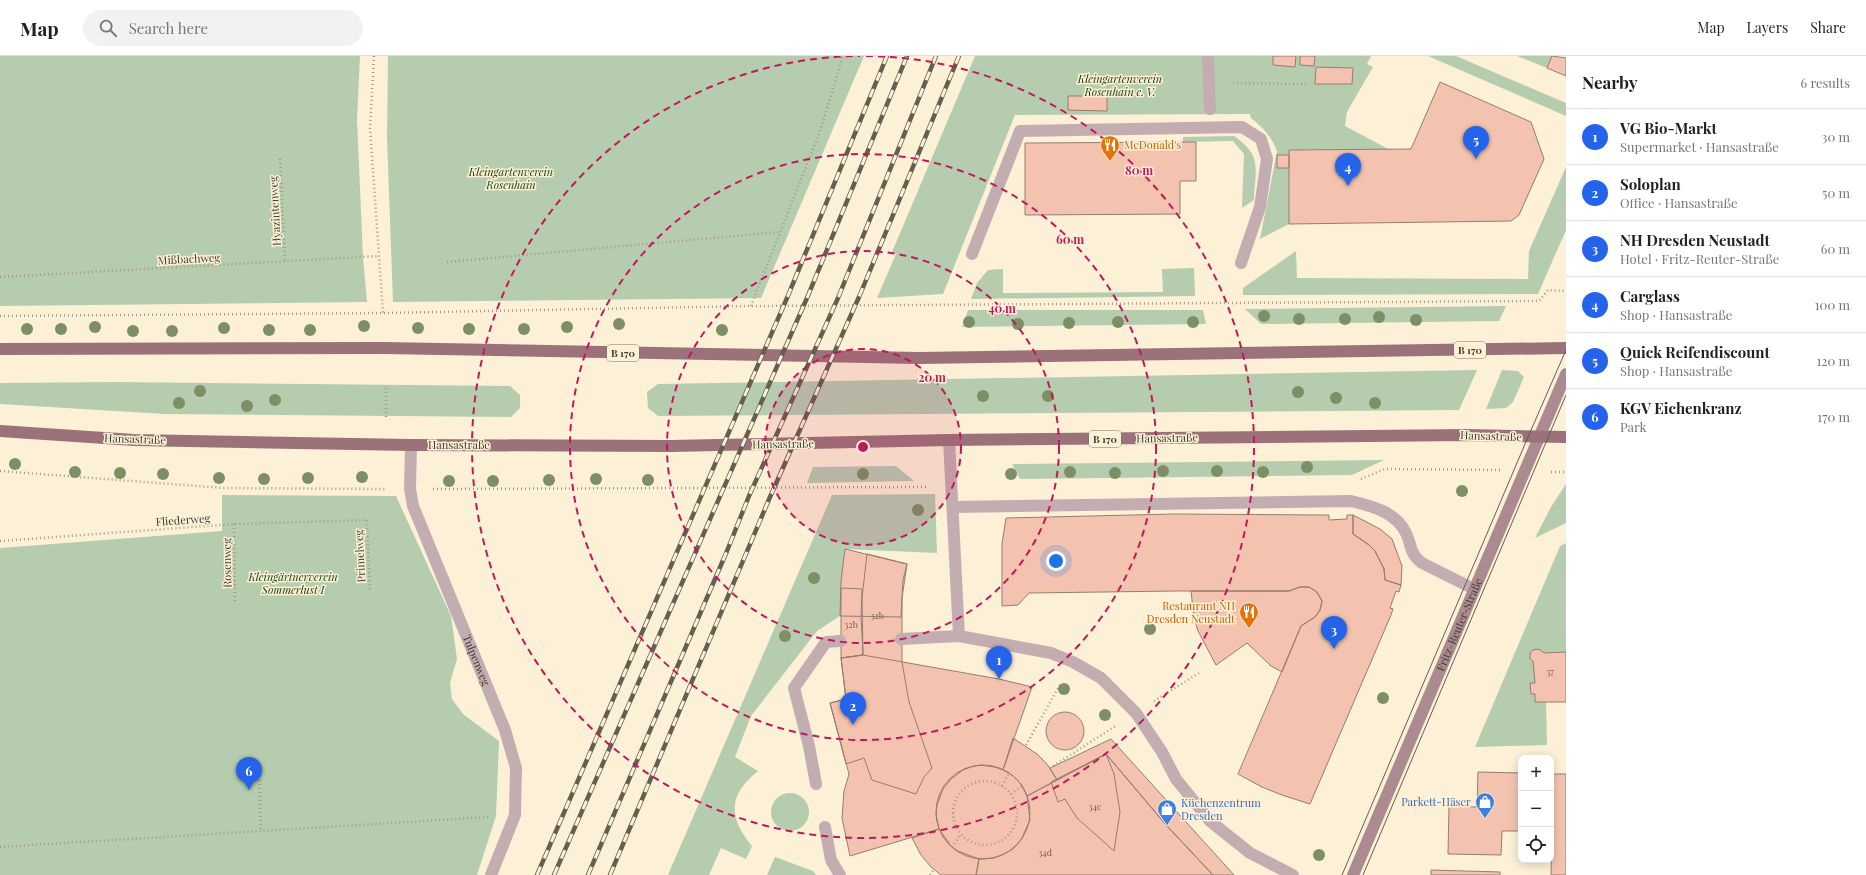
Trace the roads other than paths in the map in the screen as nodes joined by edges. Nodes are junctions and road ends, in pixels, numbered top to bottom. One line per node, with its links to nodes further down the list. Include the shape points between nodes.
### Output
1 (1208, 56): 2 (lane)
2 (1210, 109)
3 (972, 254): 4 (lane, via 1020,131 1242,127 1261,139 1267,159 1260,207)
4 (1241, 263)
5 (1566, 348): 6 (main road, B 170, via 919,358 384,348)
6 (0, 349)
7 (1566, 374): 9 (main road, Fritz-Reuter-Straße)
8 (0, 431): 12 (main road, Hansastraße / B 170, via 134,440)
9 (1538, 437): 10 (main road, Hansastraße / B 170); 11 (main road, Hansastraße / B 170, via 1466,435); 14 (main road, Fritz-Reuter-Straße)
10 (1566, 437)
11 (950, 440): 12 (main road, Hansastraße / B 170, via 672,446); 13 (lane)
12 (411, 445): 20 (lane, Tulpenweg, via 410,489 413,506 505,730 516,768 516,815)
13 (953, 507): 14 (lane, via 1351,501 1374,506 1395,518 1406,533 1414,557); 15 (lane)
14 (1474, 589): 23 (main road, Fritz-Reuter-Straße)
15 (959, 636): 16 (lane); 22 (lane, via 1051,653 1101,678 1136,713 1159,747 1176,779 1210,821 1250,853)
16 (901, 639)
17 (840, 642): 18 (lane, via 826,642 794,688)
18 (816, 784)
19 (825, 827): 21 (lane, via 831,860)
20 (491, 875)
21 (840, 875)
22 (1293, 875)
23 (1353, 875)

